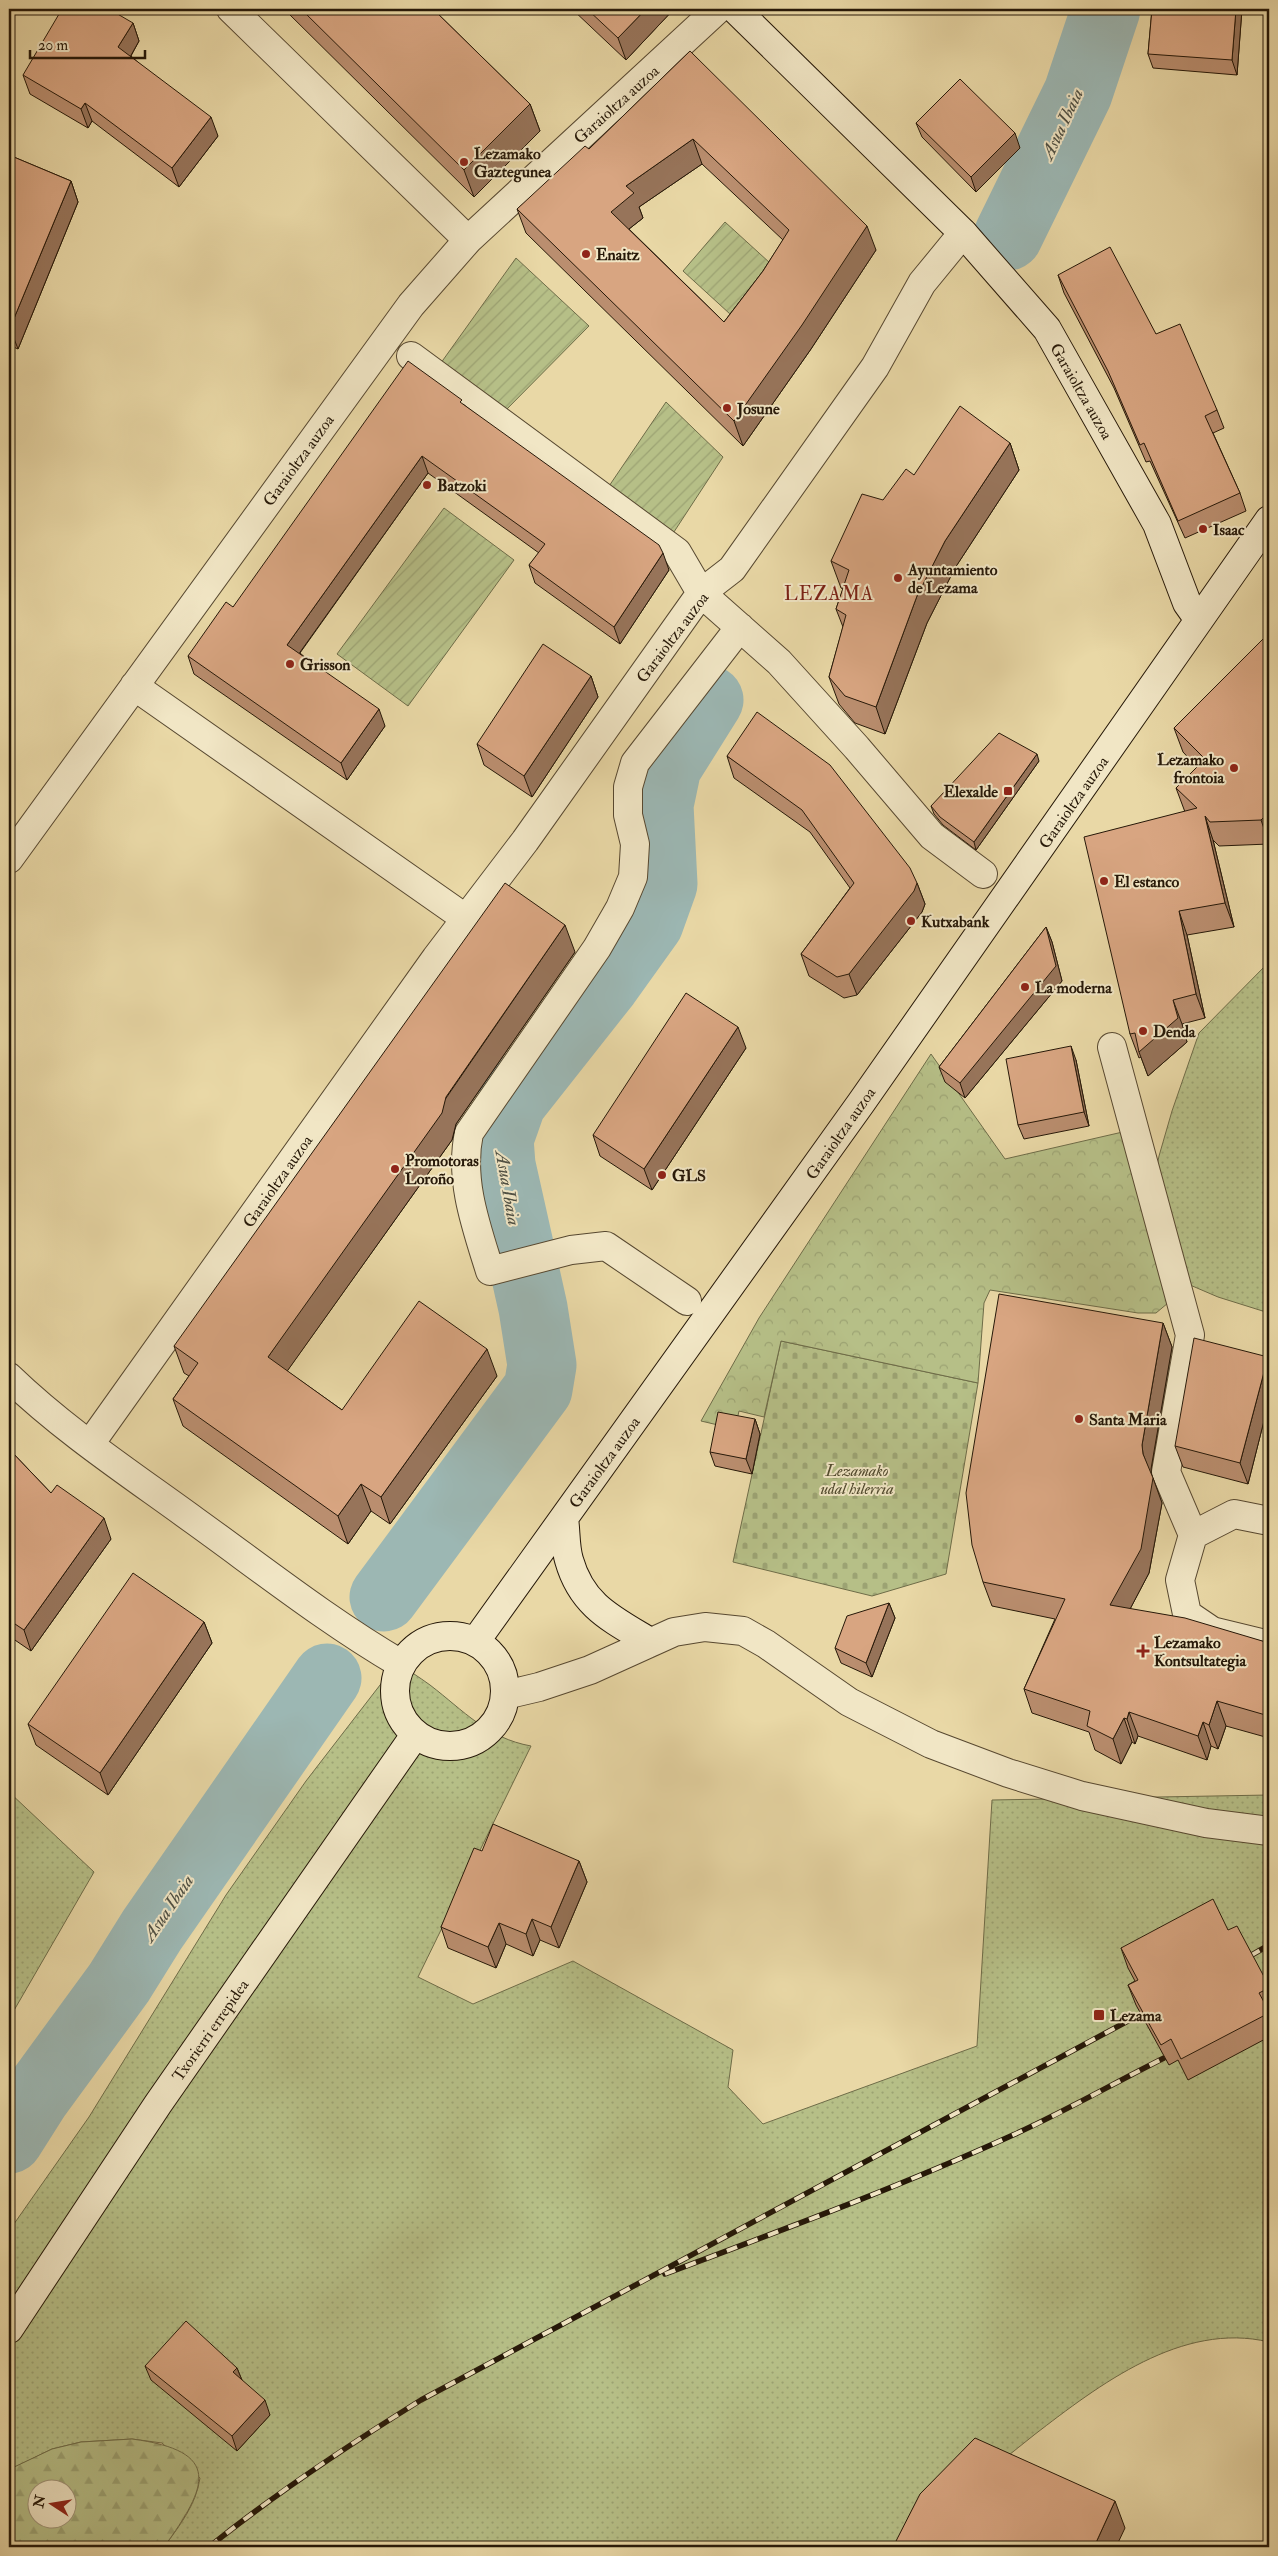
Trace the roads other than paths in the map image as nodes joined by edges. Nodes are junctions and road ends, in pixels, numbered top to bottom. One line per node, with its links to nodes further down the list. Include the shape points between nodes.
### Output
1 (231, 9): 5 (street)
2 (718, 9): 5 (street, Garaioltza auzoa)
3 (735, 9): 4 (street, Garaioltza auzoa)
4 (963, 233): 8 (street, Garaioltza auzoa, via 922,283 875,367 732,568); 9 (street, Garaioltza auzoa, via 1047,330 1157,524 1186,603)
5 (468, 240): 11 (street, Garaioltza auzoa, via 411,306)
6 (411, 356): 8 (street, via 677,552)
7 (1269, 520): 9 (street, Garaioltza auzoa)
8 (701, 593): 10 (street); 14 (street, Garaioltza auzoa, via 525,841)
9 (1199, 620): 19 (street, Garaioltza auzoa, via 861,1103)
10 (740, 627): 13 (street, via 779,662 932,836); 16 (street, via 636,763 628,787 628,815 635,844 633,877 620,908 597,948 469,1133 464,1155 465,1176 476,1226 490,1271 571,1250 606,1246)
11 (134, 686): 12 (street, Garaioltza auzoa); 14 (street)
12 (9, 859)
13 (983, 874)
14 (466, 918): 18 (street, Garaioltza auzoa)
15 (1112, 1047): 21 (street, via 1190,1335 1166,1472)
16 (687, 1301)
17 (9, 1376): 18 (street, via 33,1400)
18 (90, 1444): 25 (street, via 351,1634)
19 (564, 1518): 22 (street, Garaioltza auzoa); 23 (street, via 568,1559 580,1590 606,1616)
20 (1269, 1521): 21 (street, via 1234,1514)
21 (1193, 1535): 24 (street, via 1180,1580 1187,1614 1212,1631)
22 (475, 1642): 25 (street, via 454,1636 434,1638 415,1648); 26 (street, via 492,1655 502,1674)
23 (650, 1642): 26 (street, via 590,1670); 28 (street, via 674,1632 705,1627 743,1632 766,1644 849,1702 931,1744 1008,1774 1082,1796 1206,1823)
24 (1269, 1645)
25 (401, 1664): 27 (street, via 395,1683 395,1702 402,1720)
26 (505, 1695): 27 (street, via 499,1718 483,1736 461,1746 436,1745)
27 (415, 1735): 29 (street, Txorierri errepidea, via 158,2104)
28 (1269, 1831)
29 (9, 2328)

